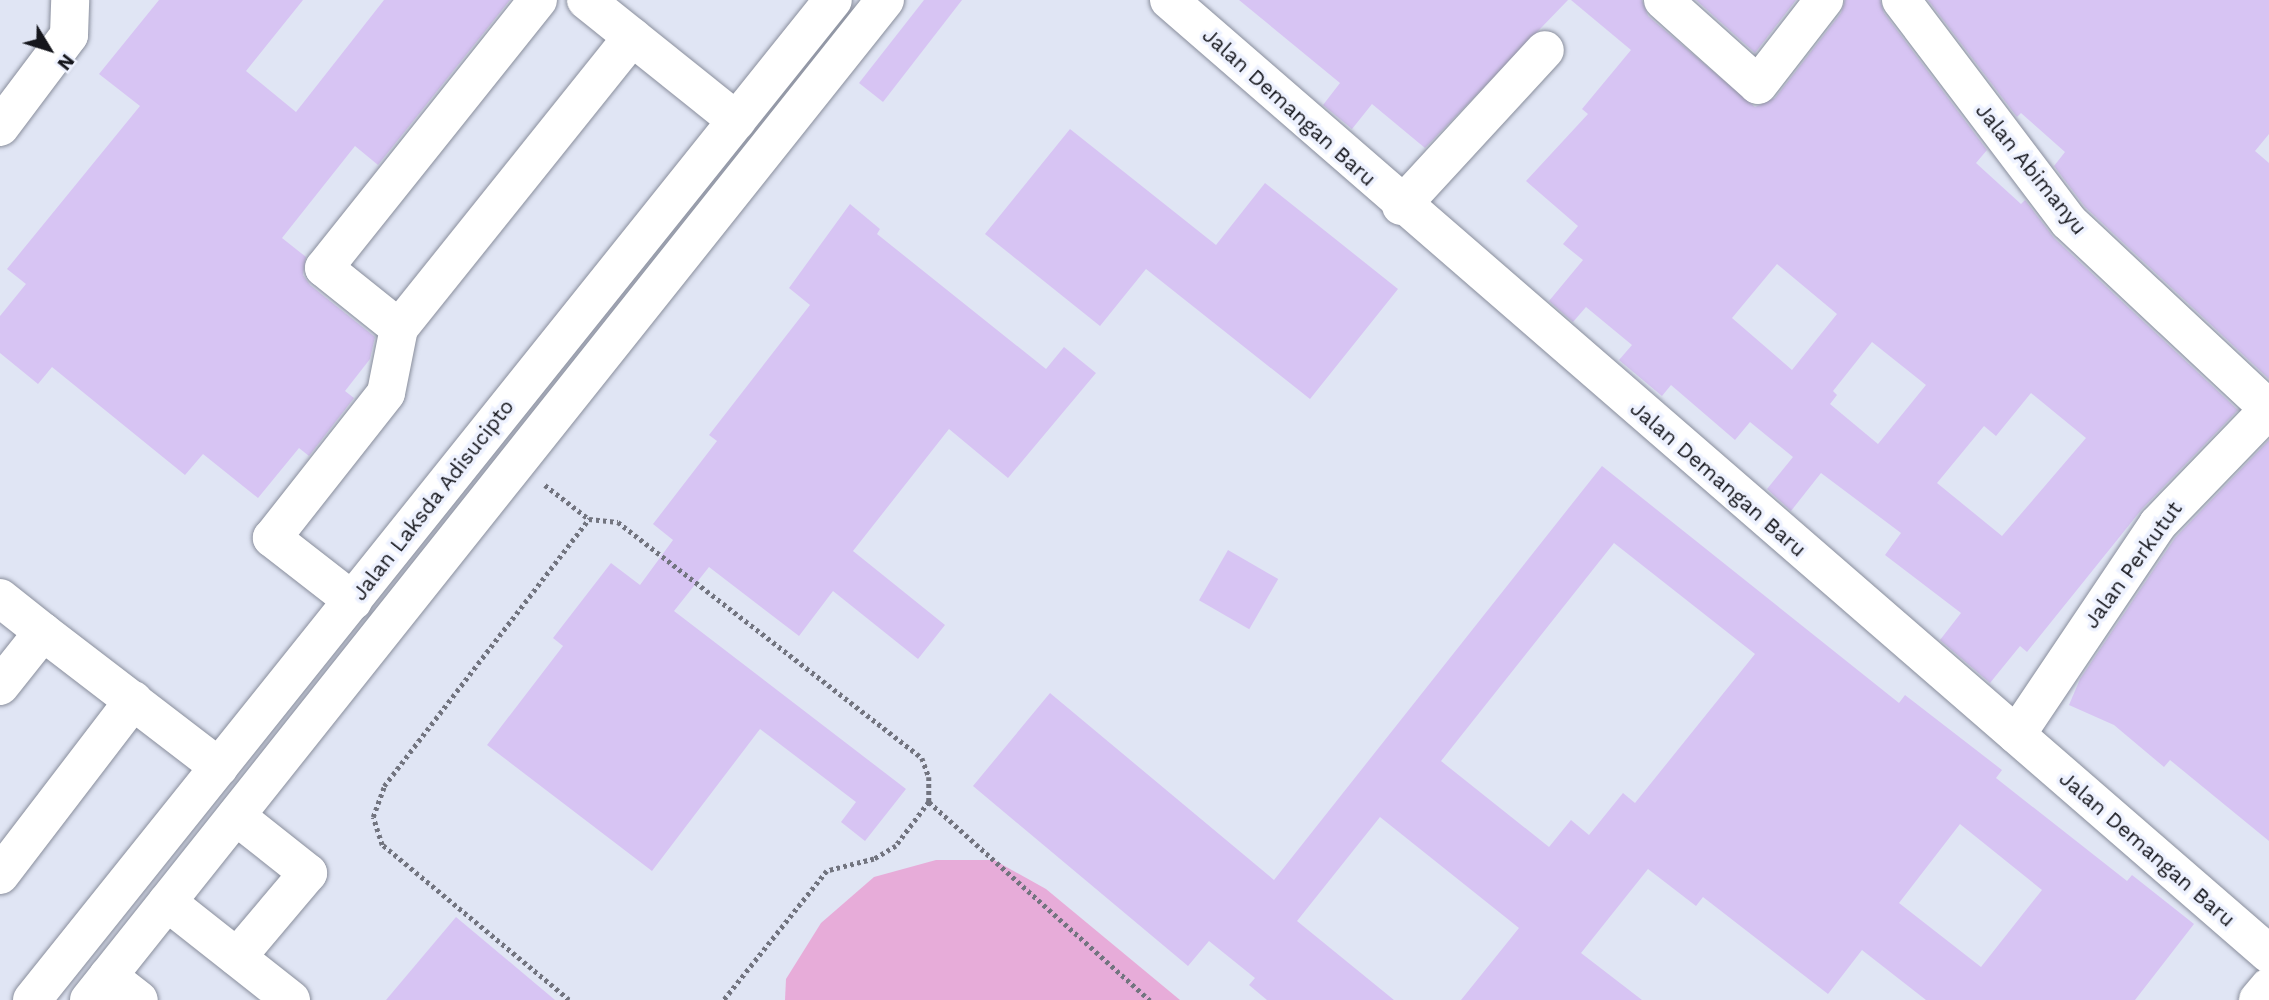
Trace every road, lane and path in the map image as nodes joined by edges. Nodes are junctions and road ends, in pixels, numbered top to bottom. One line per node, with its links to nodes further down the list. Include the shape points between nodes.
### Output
1 (70, 0): 13 (street, via 69,35)
2 (538, 0): 15 (street, via 324,268)
3 (586, 0): 10 (street)
4 (832, 0): 12 (street, Jalan Laksda Adisucipto)
5 (885, 0): 19 (street, Jalan Laksda Adisucipto)
6 (1169, 0): 14 (street, Jalan Demangan Baru)
7 (1663, 0): 8 (street, via 1758,85)
8 (1824, 0)
9 (1901, 0): 16 (street, Jalan Abimanyu, via 2069,222)
10 (632, 37): 12 (street); 15 (street)
11 (1545, 50): 14 (street)
12 (737, 121): 17 (street, Jalan Laksda Adisucipto)
13 (0, 127)
14 (1401, 206): 26 (street, Jalan Demangan Baru)
15 (398, 328): 22 (street, via 386,393 272,538)
16 (2269, 409): 26 (street, Jalan Perkutut, via 2158,524)
17 (447, 480): 19 (street); 22 (street, Jalan Laksda Adisucipto)
18 (558, 496): 20 (path)
19 (482, 506): 29 (street, Jalan Laksda Adisucipto)
20 (589, 519): 28 (path, via 618,522 922,758 929,777); 39 (path, via 384,786 373,817 382,845)
21 (0, 598): 23 (street)
22 (353, 601): 27 (street, Jalan Laksda Adisucipto)
23 (43, 632): 24 (street); 25 (street)
24 (0, 686)
25 (134, 701): 27 (street); 30 (street)
26 (2017, 736): 32 (street, Jalan Demangan Baru)
27 (219, 767): 36 (street, Jalan Laksda Adisucipto)
28 (929, 802): 40 (path, via 896,846 874,859 827,871); 41 (path)
29 (236, 816): 31 (street, Jalan Laksda Adisucipto); 33 (street, via 307,873)
30 (0, 875)
31 (167, 902): 33 (street); 35 (street, Jalan Laksda Adisucipto)
32 (2269, 954)
33 (237, 957): 38 (street)
34 (2269, 987): 42 (street)
35 (99, 988): 37 (street)
36 (32, 1000)
37 (139, 1000)
38 (291, 1000)
39 (569, 1000)
40 (724, 1000)
41 (1150, 1000)
42 (2258, 1000)

